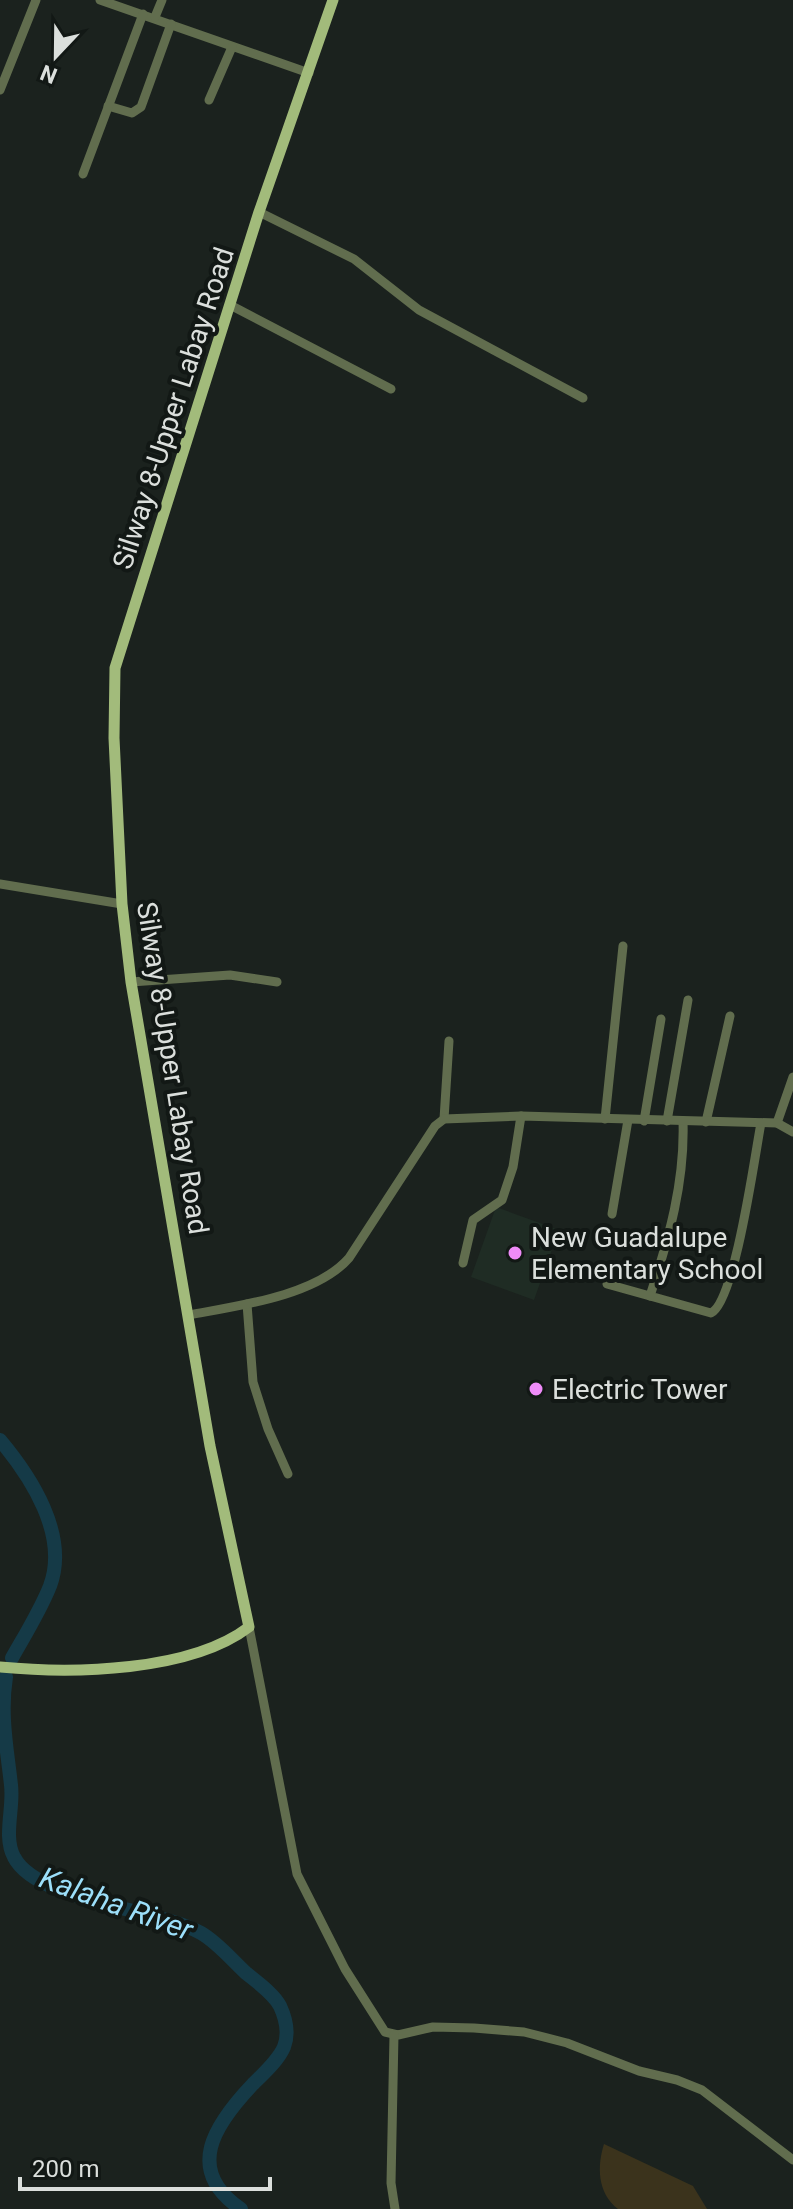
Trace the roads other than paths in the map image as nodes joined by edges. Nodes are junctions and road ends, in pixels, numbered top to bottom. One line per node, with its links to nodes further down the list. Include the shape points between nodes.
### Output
1 (36, 0): 10 (street)
2 (100, 0): 5 (street)
3 (162, 0): 6 (street)
4 (333, 0): 9 (main road, Silway 8-Upper Labay Road)
5 (143, 14): 6 (street); 12 (street)
6 (155, 17): 7 (street)
7 (171, 24): 8 (street); 12 (street, via 141,107 132,113)
8 (232, 47): 9 (street); 11 (street)
9 (309, 73): 14 (main road, Silway 8-Upper Labay Road)
10 (0, 90)
11 (209, 100)
12 (108, 106): 13 (street)
13 (83, 174)
14 (259, 212): 15 (main road, Silway 8-Upper Labay Road); 17 (street, via 354,259 419,310)
15 (232, 306): 16 (street); 19 (main road, Silway 8-Upper Labay Road, via 115,668)
16 (391, 389)
17 (583, 398)
18 (0, 884): 19 (street)
19 (122, 904): 21 (main road, Silway 8-Upper Labay Road)
20 (623, 946): 30 (street)
21 (131, 982): 22 (street, via 230,975); 44 (main road, Silway 8-Upper Labay Road)
22 (277, 982)
23 (688, 1000): 33 (street)
24 (730, 1016): 35 (street)
25 (661, 1019): 32 (street)
26 (449, 1041): 29 (street)
27 (793, 1077): 37 (street)
28 (521, 1116): 29 (street); 30 (street); 40 (street, via 502,1200 473,1220)
29 (444, 1119): 43 (street, via 336,1272)
30 (605, 1119): 31 (street)
31 (628, 1120): 32 (street); 39 (street)
32 (644, 1121): 33 (street)
33 (667, 1121): 34 (street)
34 (683, 1121): 35 (street); 42 (street, via 678,1195)
35 (706, 1122): 36 (street)
36 (761, 1123): 37 (street); 42 (street, via 749,1204 720,1305 707,1312)
37 (777, 1123): 38 (street)
38 (793, 1132)
39 (612, 1214)
40 (463, 1263)
41 (607, 1284): 42 (street)
42 (650, 1296)
43 (247, 1304): 44 (street); 45 (street, via 253,1382)
44 (189, 1315): 46 (main road, Silway 8-Upper Labay Road, via 225,1525)
45 (288, 1474)
46 (249, 1627): 47 (main road, via 219,1646 177,1658 74,1669); 48 (street, via 297,1874 345,1969 381,2028)
47 (0, 1667)
48 (394, 2035): 49 (street, via 433,2027 474,2028 524,2032 567,2043 702,2090); 50 (street)
49 (793, 2160)
50 (395, 2209)

